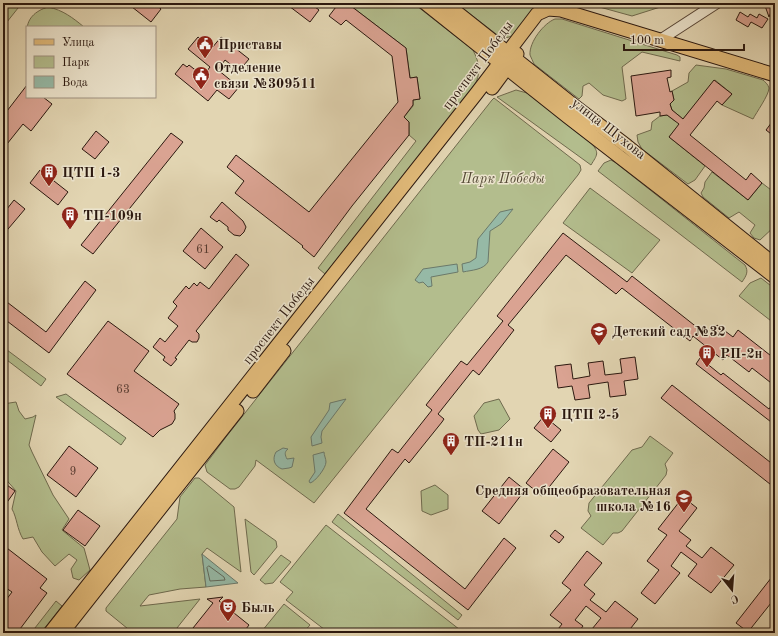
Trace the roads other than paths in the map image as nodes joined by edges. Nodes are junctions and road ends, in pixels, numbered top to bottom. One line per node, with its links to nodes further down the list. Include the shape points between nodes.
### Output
1 (425, 3): 7 (main road, улица Шухова)
2 (445, 3): 7 (main road, улица Шухова)
3 (547, 3): 5 (main road)
4 (717, 3): 6 (street)
5 (561, 10): 6 (main road); 7 (main road, проспект Победы, via 548,9 537,14)
6 (660, 40): 8 (main road)
7 (507, 60): 9 (main road, улица Шухова, via 628,146); 11 (main road, улица Шухова); 13 (main road, проспект Победы, via 476,94); 14 (main road, проспект Победы, via 473,112)
8 (775, 75)
9 (758, 251): 10 (main road, улица Шухова); 11 (main road)
10 (775, 265)
11 (760, 266): 12 (main road, улица Шухова)
12 (775, 277)
13 (50, 633)
14 (62, 633)

